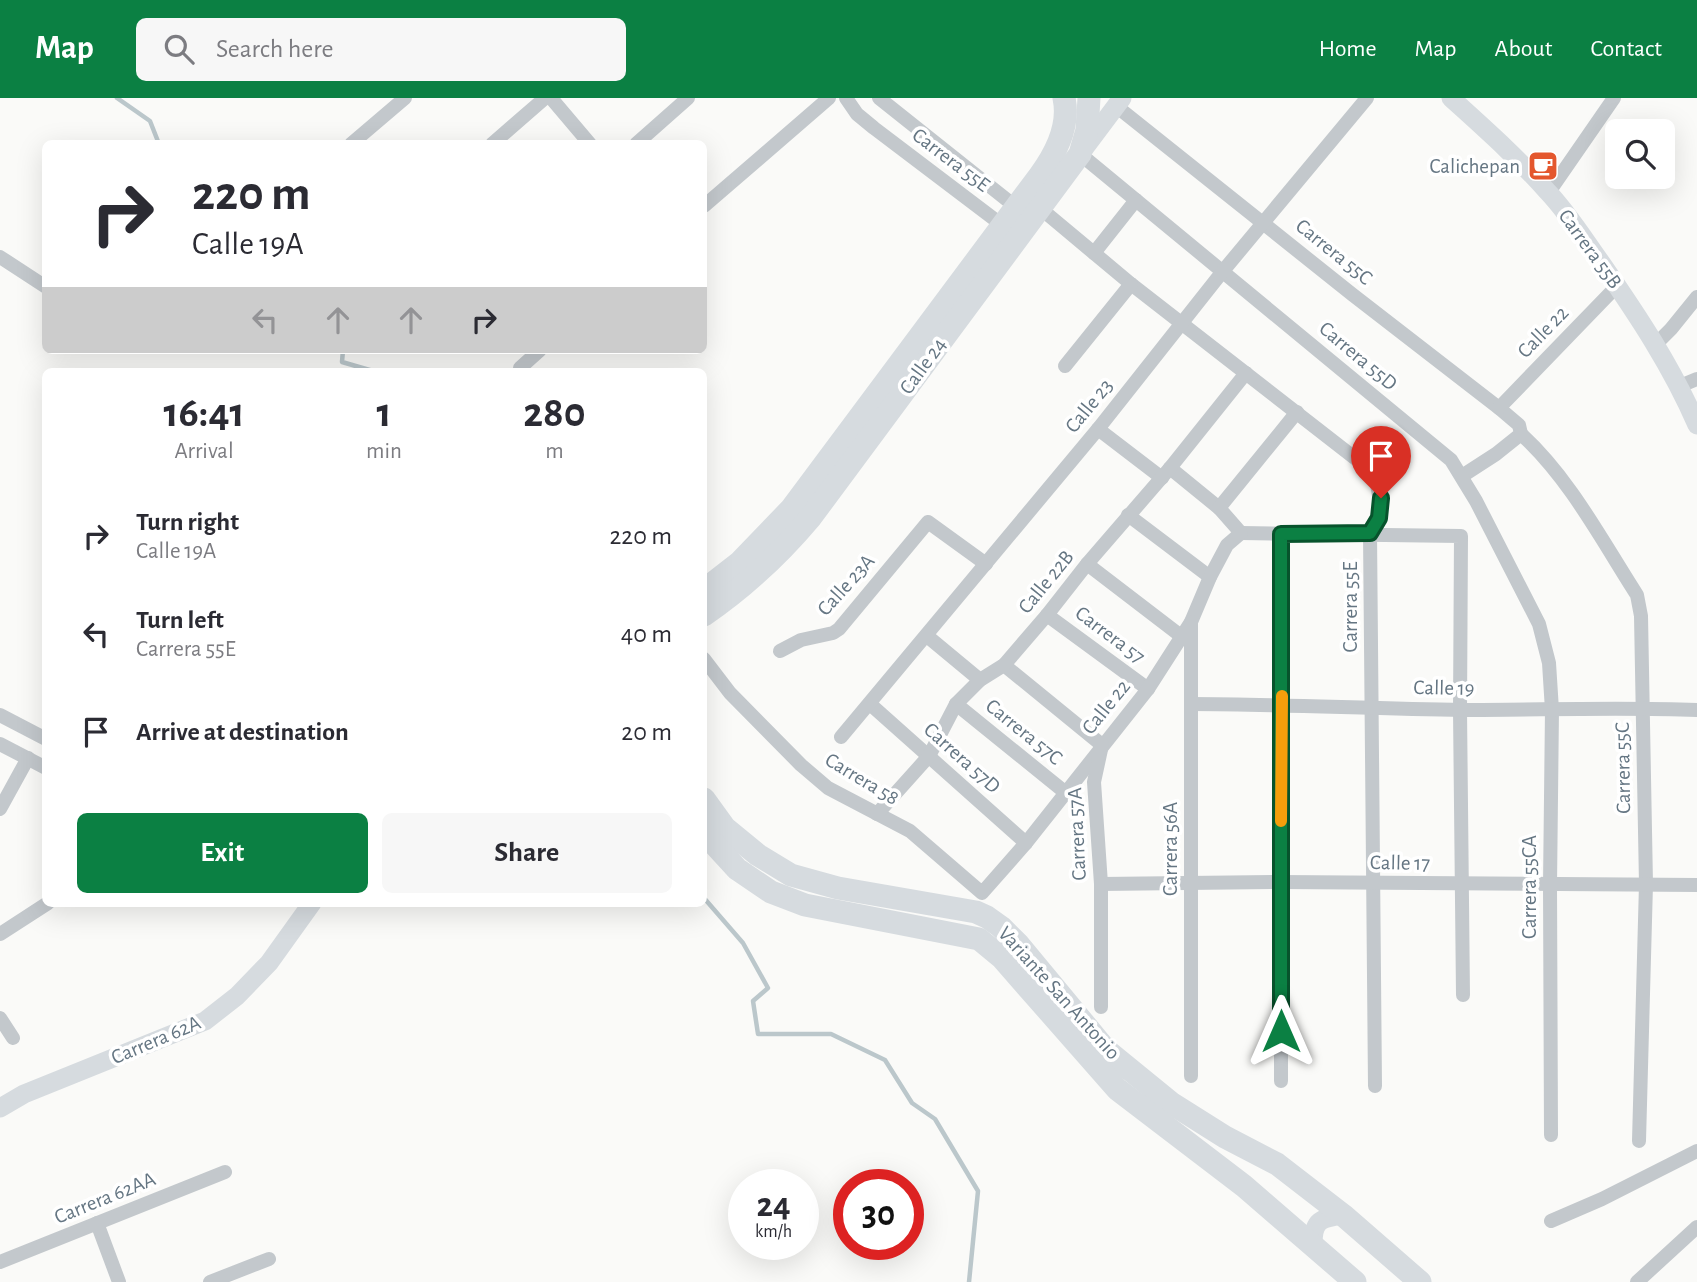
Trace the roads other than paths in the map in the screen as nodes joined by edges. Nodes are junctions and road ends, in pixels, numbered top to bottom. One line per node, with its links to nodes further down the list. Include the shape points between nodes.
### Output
1 (405, 98): 15 (street)
2 (545, 98): 16 (street)
3 (551, 98): 17 (street)
4 (688, 98): 18 (street)
5 (830, 98): 22 (street)
6 (846, 98): 24 (street, Carrera 55E, via 874,128)
7 (879, 98): 24 (street, Carrera 55E)
8 (1064, 98): 24 (main road, Calle 24, via 1060,142)
9 (1089, 98): 19 (main road)
10 (1097, 98): 14 (street)
11 (1367, 98): 25 (street, Calle 23)
12 (1451, 98): 20 (street, Carrera 55B)
13 (1614, 98): 20 (street)
14 (1119, 102): 19 (street, Calle 24); 25 (street, Carrera 55C)
15 (356, 140)
16 (497, 140)
17 (587, 140)
18 (641, 140)
19 (1080, 154): 21 (street, Carrera 55D); 23 (main road, Calle 24)
20 (1549, 192): 31 (street, Carrera 55B)
21 (1136, 200): 26 (street); 28 (street, Carrera 55D)
22 (707, 203)
23 (1040, 208): 26 (street, Carrera 55E); 56 (main road, Calle 24, via 811,517 758,574)
24 (1009, 216): 55 (main road, Calle 24, via 791,509 740,562)
25 (1264, 222): 28 (street, Calle 23); 40 (street, Carrera 55C)
26 (1094, 253): 30 (street, Carrera 55E)
27 (0, 257): 29 (street)
28 (1223, 271): 33 (street, Calle 23); 46 (street, Carrera 55D, via 1451,460)
29 (42, 284)
30 (1131, 284): 33 (street, Carrera 55E); 36 (street)
31 (1617, 286): 34 (street, Carrera 55B); 40 (street, Calle 22)
32 (1697, 297): 34 (street)
33 (1182, 323): 38 (street, Carrera 55E); 43 (street, Calle 23)
34 (1656, 344): 39 (street, Carrera 55B)
35 (536, 354): 37 (street)
36 (1065, 366)
37 (520, 368)
38 (1246, 373): 41 (street, Carrera 55E); 45 (street, Calle 22B)
39 (1688, 382): 42 (street, Carrera 55B)
40 (1500, 408): 44 (street, Carrera 55C, via 1519,425)
41 (1297, 412): 47 (street); 50 (street, Carrera 55E, via 1374,473 1381,498 1379,518)
42 (1697, 425)
43 (1098, 429): 45 (street); 52 (street, Calle 23)
44 (1521, 434): 46 (street); 72 (street, Carrera 55C, via 1565,482 1637,595)
45 (1166, 473): 47 (street); 48 (street, Calle 22B)
46 (1462, 476): 61 (street, Carrera 55D)
47 (1219, 508): 49 (street)
48 (1128, 515): 53 (street, Calle 22B); 54 (street)
49 (1241, 533): 51 (street); 54 (street, Calle 22, via 1227,545)
50 (1370, 533): 51 (street); 71 (street, Carrera 55E); 73 (street, via 1461,536)
51 (1281, 534): 70 (street)
52 (986, 564): 59 (street, Calle 23); 62 (street, Calle 23A, via 928,522 839,629)
53 (1087, 564): 57 (street, Calle 22B); 60 (street)
54 (1210, 577): 58 (street, Calle 22)
55 (707, 588)
56 (707, 613)
57 (1047, 615): 64 (street, Calle 22B); 66 (street, Carrera 57)
58 (1191, 622): 60 (street, Calle 22); 69 (street, Carrera 56A)
59 (927, 636): 65 (street); 67 (street, Calle 23)
60 (1181, 636): 66 (street, Calle 22)
61 (1545, 641): 74 (street, Carrera 55CA)
62 (780, 651)
63 (707, 663): 87 (street, Carrera 58, via 801,765 828,788)
64 (1004, 665): 65 (street, Calle 22B); 80 (street)
65 (981, 680): 68 (street, Calle 22B)
66 (1148, 689): 80 (street, Calle 22)
67 (870, 704): 78 (street, Calle 23); 81 (street, Carrera 57D)
68 (956, 704): 81 (street, Calle 22B); 84 (street, Carrera 57C)
69 (1191, 704): 70 (street, Calle 19); 91 (street, Carrera 56A)
70 (1282, 704): 71 (street, Calle 19); 90 (street)
71 (1371, 708): 73 (street, Calle 19); 92 (street, Carrera 55E)
72 (1644, 708): 74 (street, Calle 19); 75 (street, Calle 19); 94 (street, Carrera 55C)
73 (1460, 710): 74 (street, Calle 19); 95 (street)
74 (1552, 710): 96 (street, Carrera 55CA)
75 (1697, 710)
76 (0, 715): 77 (street)
77 (42, 737)
78 (841, 737)
79 (0, 744): 82 (street)
80 (1102, 745): 84 (street, Calle 22); 93 (street, Carrera 57A, via 1094,782)
81 (929, 756): 87 (street, Calle 22B); 89 (street, Carrera 57D)
82 (27, 758): 83 (street); 86 (street)
83 (42, 766)
84 (1066, 793): 89 (street, Calle 22)
85 (707, 803): 114 (main road, Variante San Antonio, via 725,828 791,875 987,917 1018,945 1106,1050 1171,1104 1277,1164)
86 (0, 809)
87 (877, 814): 98 (street, Carrera 58, via 910,831)
88 (707, 836): 118 (main road, Variante San Antonio, via 737,869 771,892 805,905 979,939 1010,966 1117,1089)
89 (1026, 843): 98 (street, Calle 22)
90 (1281, 882): 91 (street, Calle 17); 92 (street, Calle 17); 107 (street)
91 (1192, 883): 93 (street, Calle 17); 106 (street, Carrera 56A)
92 (1373, 883): 95 (street, Calle 17); 108 (street, Carrera 55E)
93 (1101, 884): 103 (street, Carrera 57A)
94 (1646, 884): 96 (street, Calle 17); 97 (street, Calle 17); 111 (street, Carrera 55C)
95 (1462, 885): 96 (street, Calle 17); 102 (street)
96 (1550, 885): 110 (street, Carrera 55CA)
97 (1697, 885)
98 (982, 893)
99 (42, 907): 101 (street)
100 (307, 907): 109 (street, Carrera 62A, via 269,963 205,1021 24,1094)
101 (0, 934)
102 (1463, 995)
103 (1101, 1007)
104 (0, 1018): 105 (street)
105 (13, 1038)
106 (1191, 1076)
107 (1281, 1081)
108 (1375, 1086)
109 (0, 1108)
110 (1551, 1135)
111 (1639, 1141)
112 (1697, 1151): 115 (street)
113 (225, 1172): 116 (street, Carrera 62AA)
114 (1343, 1215): 118 (street, via 1317,1223); 124 (main road, Variante San Antonio)
115 (1551, 1222)
116 (97, 1223): 120 (street, Carrera 62AA); 121 (street)
117 (1697, 1227): 125 (street)
118 (1313, 1244): 123 (main road, Variante San Antonio)
119 (269, 1259): 122 (street)
120 (0, 1262)
121 (119, 1282)
122 (210, 1282)
123 (1356, 1282)
124 (1420, 1282)
125 (1637, 1282)

